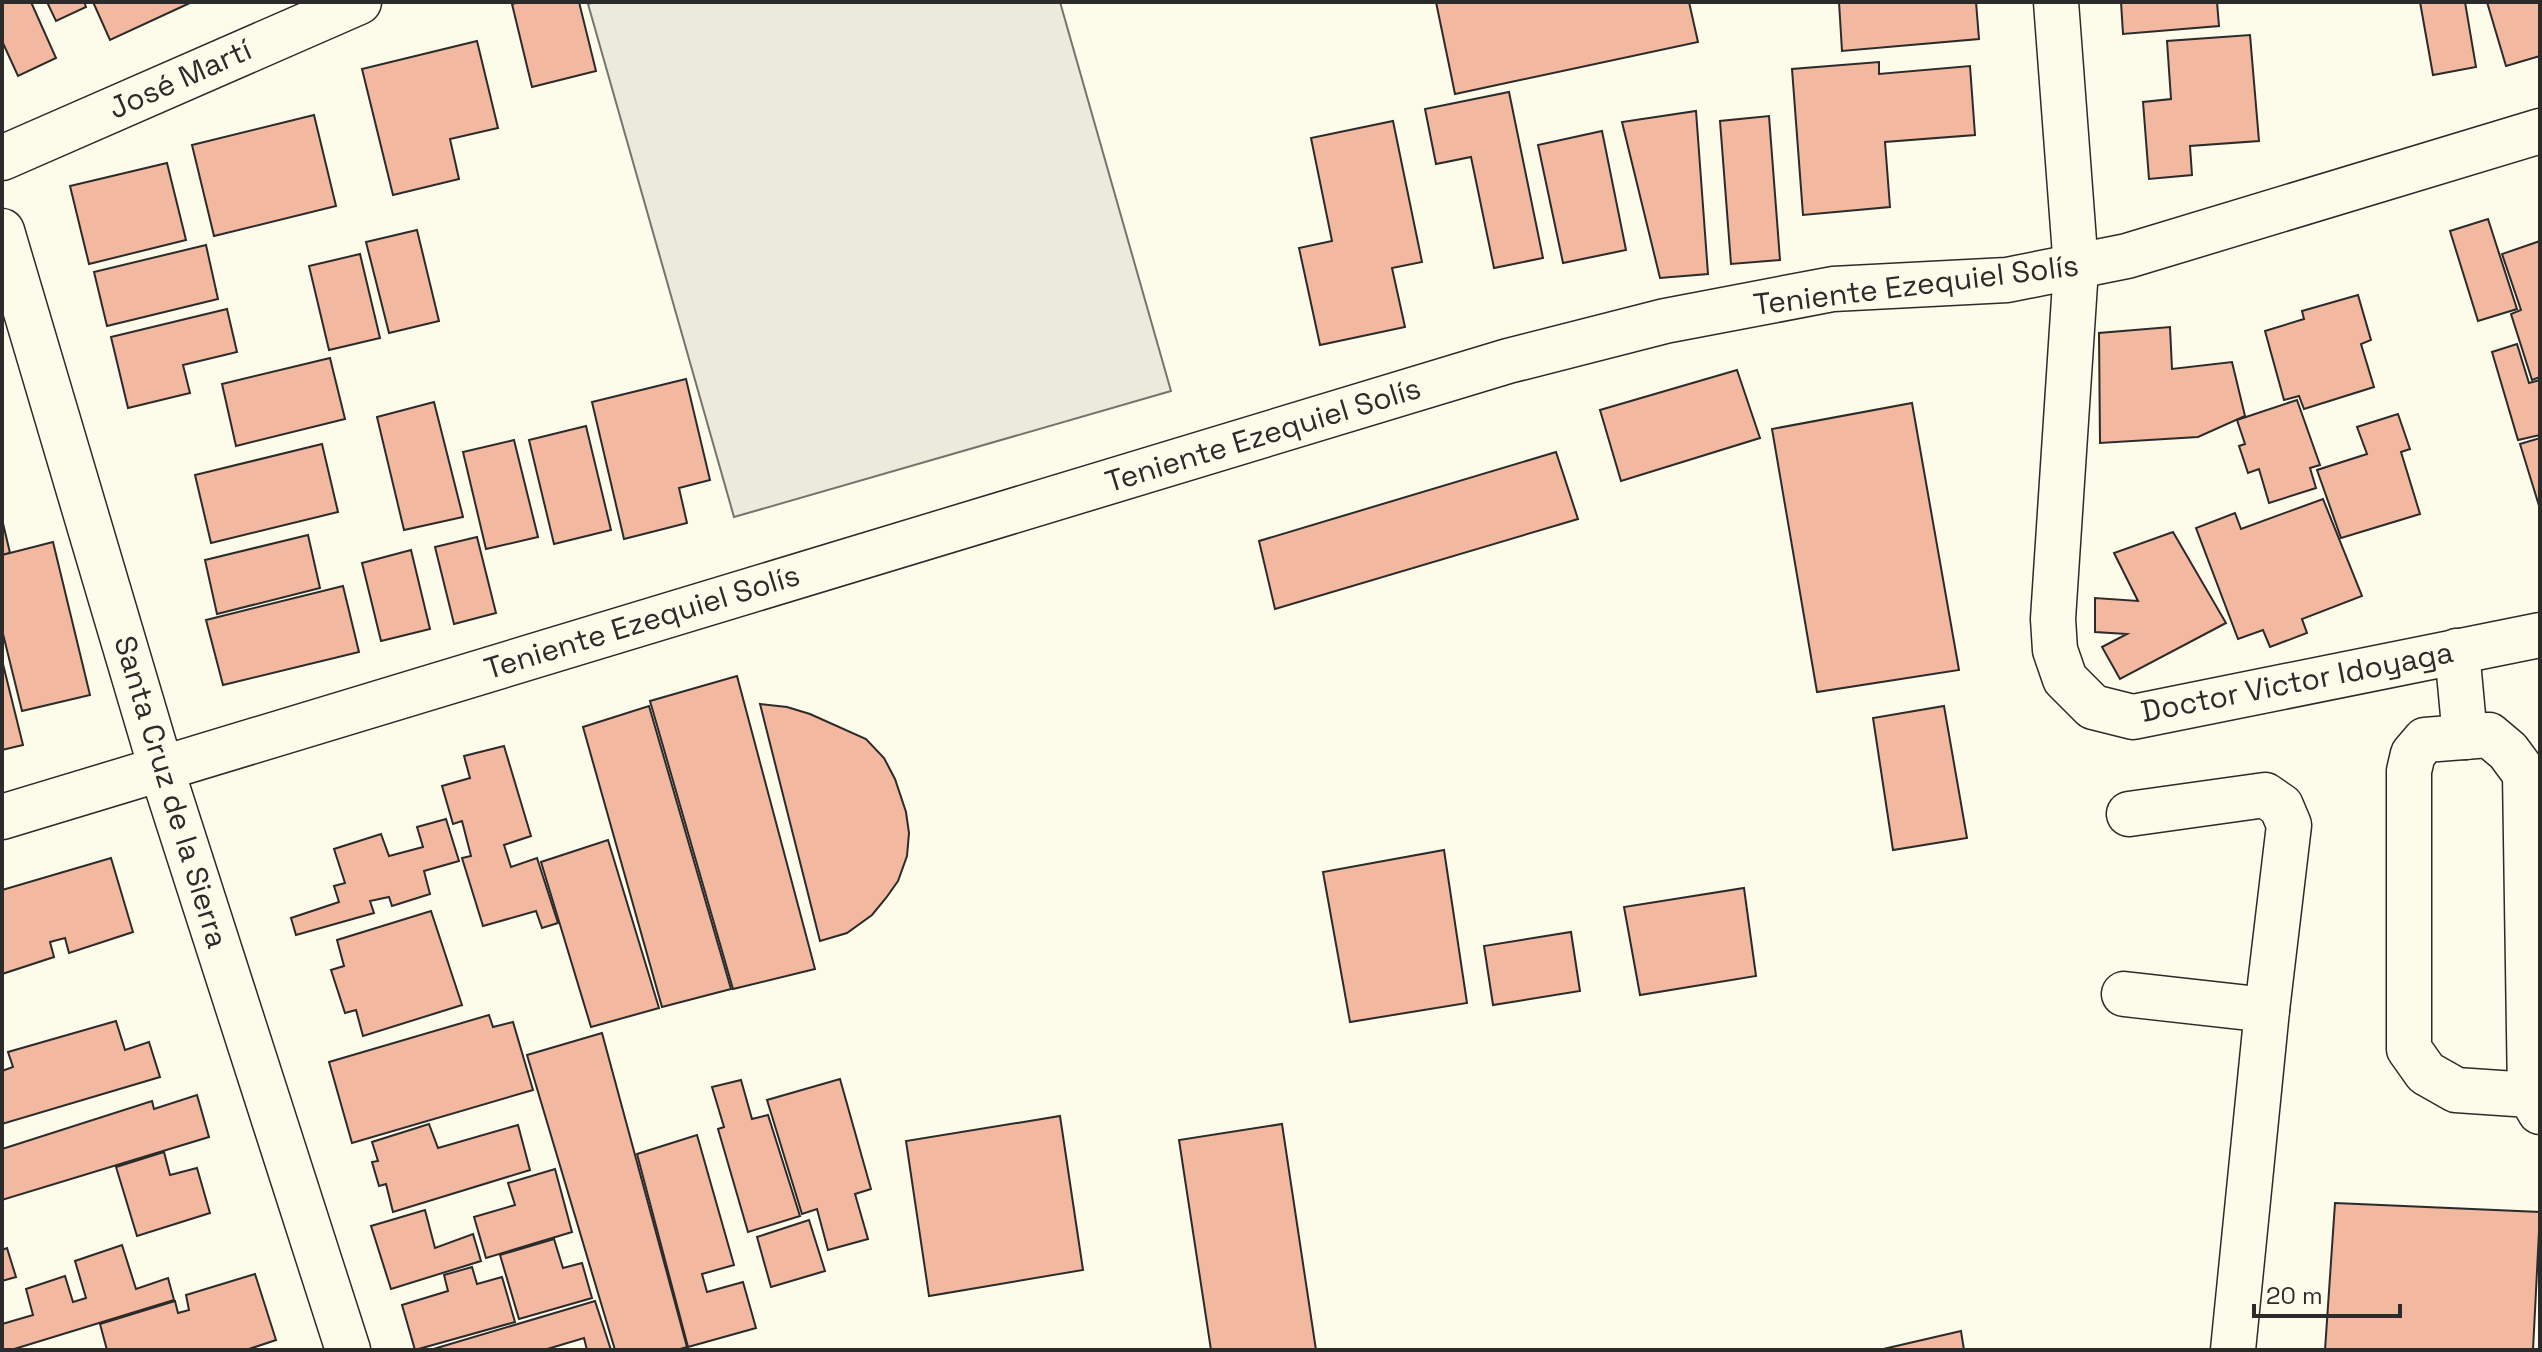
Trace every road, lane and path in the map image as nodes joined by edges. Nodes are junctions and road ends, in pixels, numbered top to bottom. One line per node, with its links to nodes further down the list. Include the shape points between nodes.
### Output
1 (359, 2): 3 (street, José Martí)
2 (2056, 2): 7 (street)
3 (276, 18): 5 (street, José Martí)
4 (2540, 131): 7 (street, Teniente Ezequiel Solís)
5 (2, 158)
6 (2, 231): 11 (street, Santa Cruz de la Sierra)
7 (2076, 268): 9 (street, Doctor Victor Idoyaga, via 2053,619 2055,650 2065,679 2093,707 2133,717); 11 (street, Teniente Ezequiel Solís, via 2007,280 1833,289 1665,321 1522,357)
8 (2540, 635): 9 (street, Doctor Victor Idoyaga)
9 (2457, 651): 10 (street)
10 (2465, 737): 16 (street, via 2489,735 2525,774); 16 (street, via 2425,740 2413,754 2409,771 2409,1049 2426,1073 2456,1090)
11 (161, 768): 13 (street, Teniente Ezequiel Solís); 17 (street, Santa Cruz de la Sierra)
12 (2129, 814): 15 (street, via 2265,795 2281,806 2289,825)
13 (2, 817)
14 (2124, 994): 15 (street)
15 (2267, 1010): 18 (street)
16 (2535, 1104)
17 (348, 1350)
18 (2233, 1350)

